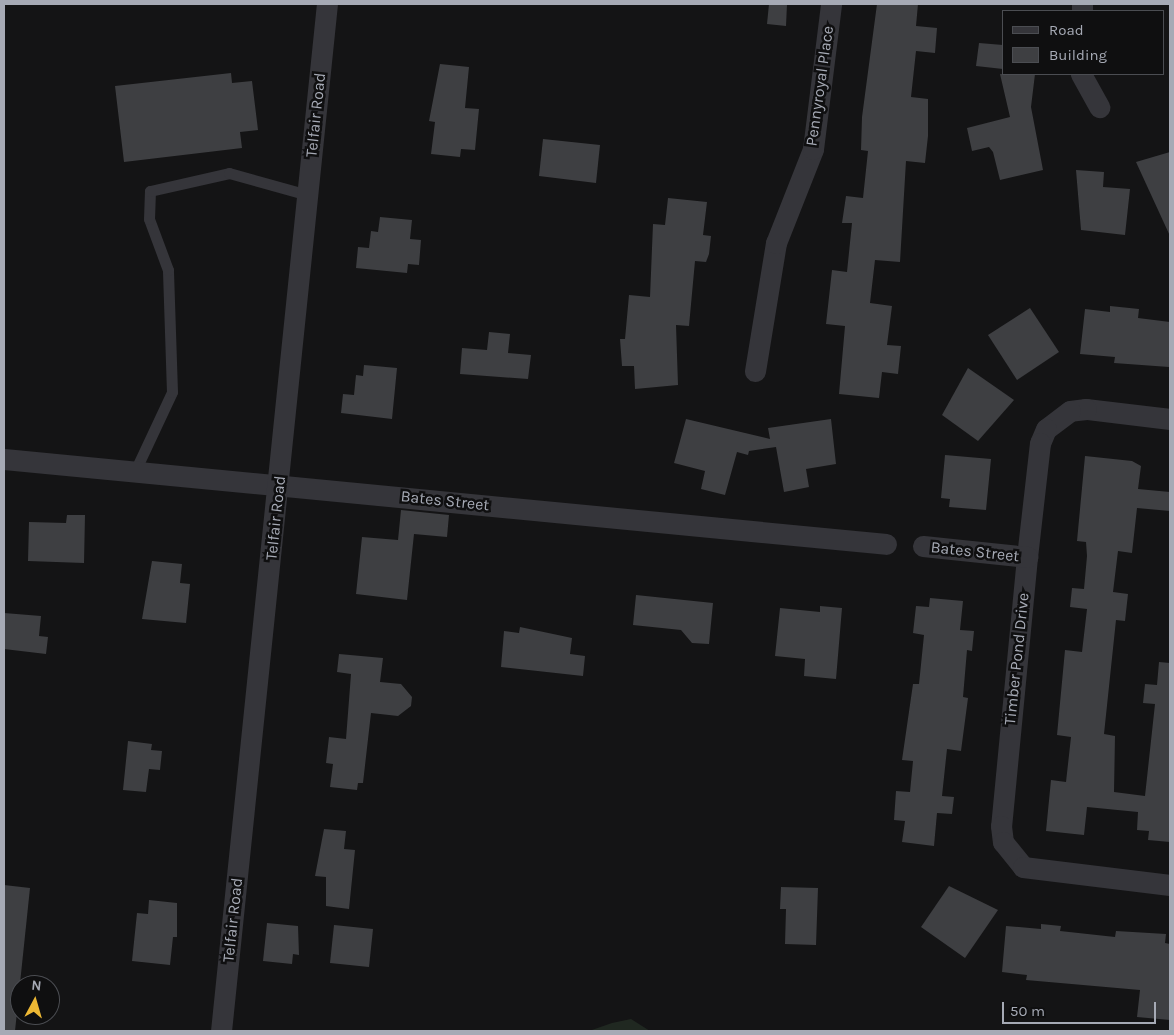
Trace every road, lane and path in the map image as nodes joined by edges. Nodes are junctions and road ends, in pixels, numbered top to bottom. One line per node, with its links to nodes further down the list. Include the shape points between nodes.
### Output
1 (326, 4): 5 (street, Telfair Road)
2 (831, 4): 6 (street, Pennyroyal Place, via 813,149 776,243)
3 (1082, 75): 4 (street)
4 (1098, 107)
5 (308, 195): 9 (lane, via 229,173 150,191 148,219 168,270 172,392); 10 (street, Telfair Road)
6 (755, 371)
7 (1170, 419): 13 (street, Timber Pond Drive, via 1086,409 1056,418 1040,443)
8 (4, 459): 9 (street, Bates Street)
9 (135, 471): 10 (street, Bates Street)
10 (280, 484): 11 (street, Bates Street); 15 (street, Telfair Road)
11 (886, 544)
12 (923, 546): 13 (street, Bates Street)
13 (1027, 557): 14 (street, Timber Pond Drive, via 1000,826 1003,842 1023,867 1040,872)
14 (1170, 884)
15 (221, 1031)

